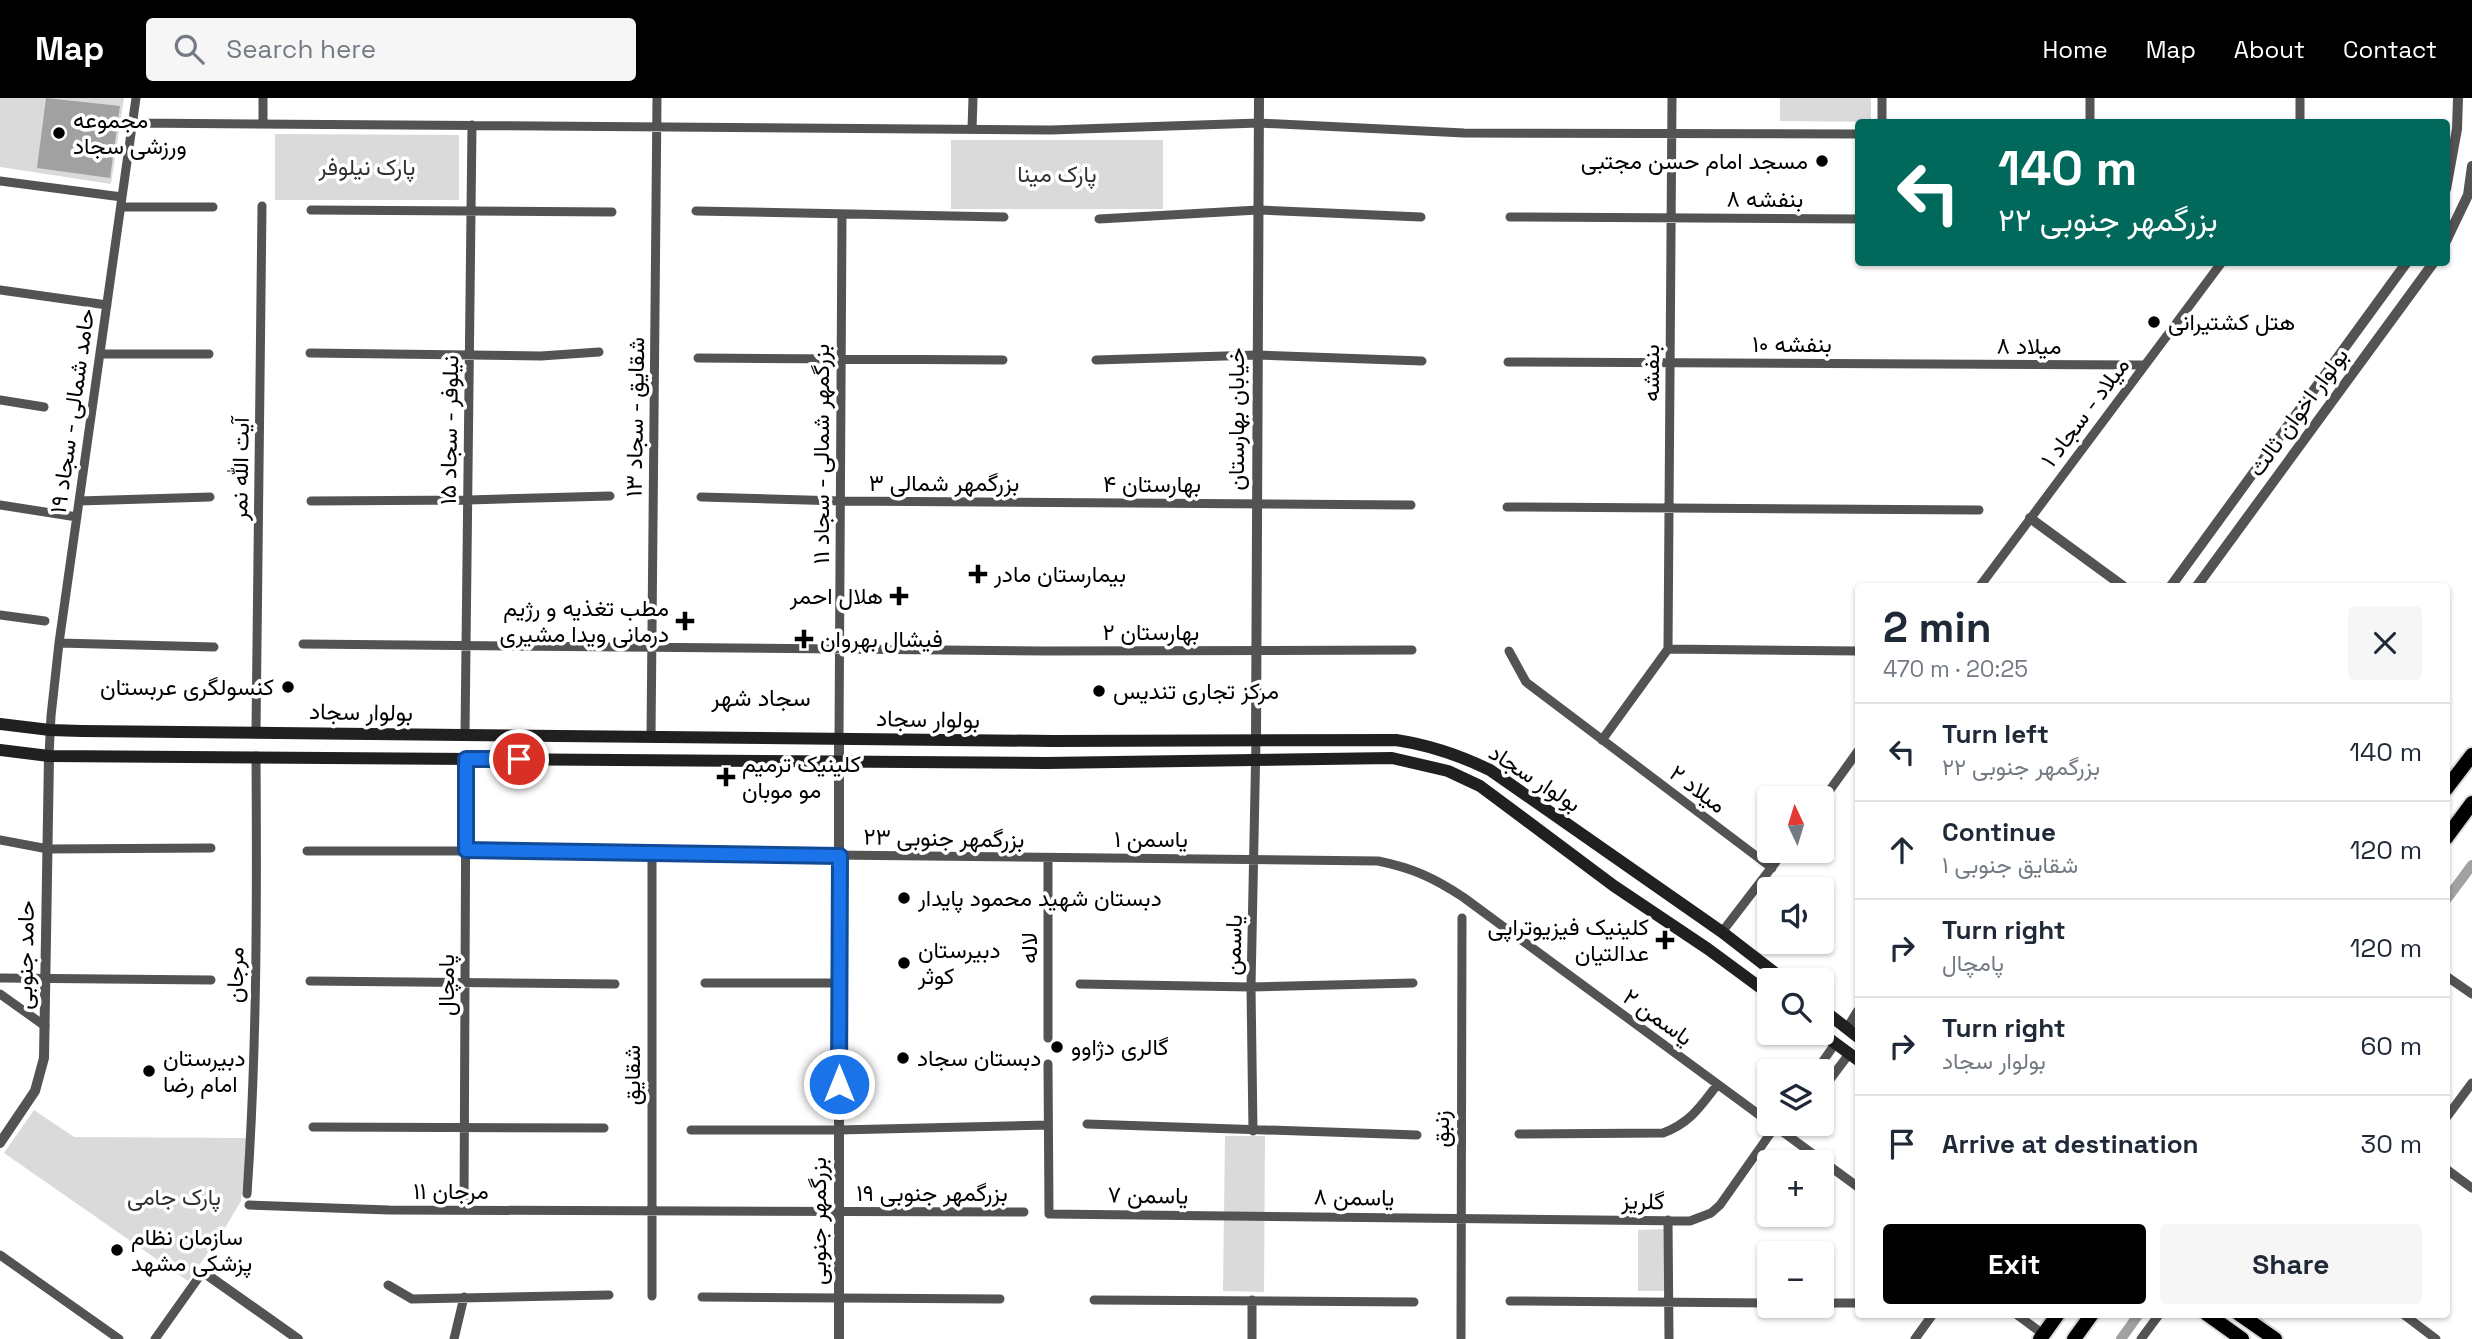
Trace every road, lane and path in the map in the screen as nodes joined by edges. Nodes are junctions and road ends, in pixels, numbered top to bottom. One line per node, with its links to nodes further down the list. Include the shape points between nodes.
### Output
1 (136, 98): 14 (street, حامد شمالی - سجاد ۱۹)
2 (263, 98): 16 (street)
3 (657, 98): 18 (street, شقایق - سجاد ۱۳)
4 (973, 98): 19 (street)
5 (1259, 98): 15 (street, خیابان بهارستان)
6 (1672, 98): 21 (street, بنفشه)
7 (1882, 98): 11 (street)
8 (2090, 98): 12 (street)
9 (2301, 98): 13 (street)
10 (2458, 98): 20 (street)
11 (1882, 119)
12 (2090, 119)
13 (2300, 119)
14 (133, 123): 16 (street); 26 (street, حامد شمالی - سجاد ۱۹)
15 (1259, 123): 19 (street); 21 (street, via 1464,133); 31 (street, خیابان بهارستان)
16 (263, 124): 17 (street)
17 (472, 125): 18 (street); 32 (street, نیلوفر - سجاد ۱۵)
18 (657, 127): 19 (street); 91 (street, شقایق - سجاد ۱۳)
19 (972, 129)
20 (2452, 129): 23 (street)
21 (1671, 134): 22 (street); 39 (street, بنفشه)
22 (1855, 134)
23 (2450, 153)
24 (2472, 166): 42 (street, via 2468,195)
25 (4, 181): 26 (street)
26 (122, 197): 28 (street, حامد شمالی - سجاد ۱۹)
27 (262, 206): 100 (street, آیت الله نمر)
28 (121, 207): 29 (street); 47 (street, حامد شمالی - سجاد ۱۹)
29 (213, 207)
30 (311, 210): 32 (street)
31 (1258, 210): 37 (street); 40 (street); 53 (street, خیابان بهارستان)
32 (471, 211): 34 (street); 52 (street, نیلوفر - سجاد ۱۵)
33 (696, 211): 35 (street)
34 (611, 212)
35 (842, 215): 36 (street); 55 (street, بزرگمهر شمالی - سجاد ۱۱)
36 (1004, 217)
37 (1421, 217)
38 (1510, 217): 39 (street, بنفشه ۸)
39 (1671, 218): 41 (street, بنفشه ۸); 60 (street, بنفشه)
40 (1099, 219)
41 (1855, 219)
42 (2450, 233)
43 (2219, 266): 62 (street, میلاد - سجاد ۱)
44 (2404, 266): 83 (street)
45 (2431, 266): 84 (street, بولوار اخوان ثالث)
46 (0, 290): 47 (street)
47 (107, 305): 50 (street, حامد شمالی - سجاد ۱۹)
48 (599, 352): 52 (street)
49 (310, 353): 52 (street)
50 (100, 354): 51 (street); 68 (street, حامد شمالی - سجاد ۱۹)
51 (209, 354)
52 (469, 355): 70 (street, نیلوفر - سجاد ۱۵)
53 (1258, 355): 57 (street); 58 (street); 73 (street, خیابان بهارستان)
54 (698, 358): 55 (street)
55 (841, 358): 56 (street); 71 (street, بزرگمهر شمالی - سجاد ۱۱)
56 (1003, 360)
57 (1096, 360)
58 (1422, 361)
59 (1508, 362): 60 (street, بنفشه ۱۰)
60 (1670, 363): 61 (street, بنفشه ۱۰); 77 (street, بنفشه)
61 (1914, 364): 62 (street, میلاد ۸)
62 (2144, 365): 80 (street, میلاد - سجاد ۱)
63 (0, 400): 64 (street)
64 (44, 407)
65 (610, 496): 70 (street)
66 (211, 497): 68 (street)
67 (701, 497): 71 (street, بزرگمهر شمالی ۳)
68 (79, 500): 79 (street, حامد شمالی - سجاد ۱۹)
69 (312, 500): 70 (street)
70 (468, 500): 89 (street, نیلوفر - سجاد ۱۵)
71 (841, 501): 72 (street, بزرگمهر شمالی ۳); 92 (street, بزرگمهر شمالی - سجاد ۱۱)
72 (1047, 503): 73 (street, بهارستان ۴)
73 (1257, 504): 75 (street, بهارستان ۴); 95 (street, خیابان بهارستان)
74 (0, 505): 79 (street)
75 (1411, 505)
76 (1507, 507): 77 (street)
77 (1669, 508): 78 (street); 93 (street, بنفشه)
78 (1979, 510)
79 (77, 517): 87 (street, حامد شمالی - سجاد ۱۹)
80 (2030, 518): 81 (street, میلاد - سجاد ۱); 82 (street)
81 (1982, 583)
82 (2119, 583)
83 (2174, 583)
84 (2199, 583)
85 (0, 615): 86 (street)
86 (46, 621)
87 (58, 643): 90 (street); 99 (street, حامد شمالی - سجاد ۱۹)
88 (303, 644): 89 (street, بهارستان ۲)
89 (466, 646): 91 (street, بهارستان ۲); 101 (street, نیلوفر - سجاد ۱۵)
90 (214, 647)
91 (652, 648): 92 (street, بهارستان ۲); 102 (street, شقایق - سجاد ۱۳)
92 (839, 649): 95 (street, بهارستان ۲); 103 (street, بزرگمهر شمالی - سجاد ۱۱)
93 (1668, 649): 97 (street); 105 (street)
94 (1412, 650): 95 (street, بهارستان ۲)
95 (1256, 651): 104 (street, خیابان بهارستان)
96 (1509, 651): 105 (street, میلاد ۲, via 1526,682)
97 (1855, 651)
98 (0, 724): 99 (main road, بولوار سجاد)
99 (50, 730): 100 (main road, بولوار سجاد); 109 (street, حامد شمالی - سجاد ۱۹)
100 (256, 732): 101 (main road, بولوار سجاد)
101 (465, 734): 102 (main road, بولوار سجاد)
102 (651, 737): 103 (main road, بولوار سجاد)
103 (839, 739): 104 (main road, بولوار سجاد); 113 (street, بزرگمهر جنوبی)
104 (1256, 740): 112 (street, یاسمن); 130 (main road, بولوار سجاد, via 1396,740 1456,754 1490,770)
105 (1602, 740): 128 (street, میلاد ۲)
106 (0, 750): 109 (main road, بولوار سجاد)
107 (1855, 755): 115 (street)
108 (2472, 755): 114 (main road)
109 (49, 756): 110 (main road, بولوار سجاد); 120 (street, حامد جنوبی)
110 (256, 756): 111 (main road, بولوار سجاد); 179 (street, مرجان)
111 (466, 759): 113 (main road, بولوار سجاد); 121 (street, پامچال)
112 (1255, 761): 113 (main road, بولوار سجاد); 126 (street, یاسمن); 143 (main road, بولوار سجاد, via 1392,758 1448,771 1508,805)
113 (839, 762): 124 (street, بزرگمهر جنوبی)
114 (2450, 784)
115 (1833, 786)
116 (2472, 803): 117 (main road)
117 (2450, 833)
118 (0, 840): 120 (street)
119 (211, 848): 120 (street)
120 (48, 849): 132 (street, حامد جنوبی)
121 (466, 850): 122 (street, بزرگمهر جنوبی ۲۳); 123 (street, بزرگمهر جنوبی ۲۳); 137 (street, پامچال)
122 (307, 851)
123 (652, 853): 124 (street, بزرگمهر جنوبی ۲۳); 182 (street, شقایق)
124 (840, 856): 125 (street, بزرگمهر جنوبی ۲۳); 139 (street, بزرگمهر جنوبی)
125 (1048, 858): 126 (street, یاسمن ۱); 152 (street, لاله)
126 (1255, 858): 144 (street, یاسمن); 159 (street, یاسمن ۲, via 1378,861 1434,878)
127 (1776, 863): 128 (street)
128 (1772, 868): 130 (street)
129 (1462, 918): 186 (street, زنبق)
130 (1721, 932): 131 (main road, بولوار سجاد)
131 (1768, 968)
132 (46, 977): 133 (street); 135 (street); 149 (street, حامد جنوبی)
133 (0, 978)
134 (2450, 979): 146 (street)
135 (211, 980)
136 (310, 981): 137 (street)
137 (465, 982): 141 (street); 165 (street, پامچال)
138 (705, 983): 139 (street)
139 (840, 983): 169 (street, بزرگمهر جنوبی)
140 (1413, 983): 144 (street)
141 (615, 984)
142 (1080, 984): 144 (street)
143 (1757, 985)
144 (1251, 987): 170 (street, یاسمن)
145 (0, 994): 149 (street)
146 (2472, 994)
147 (1855, 1016): 150 (street)
148 (1834, 1018): 150 (main road)
149 (45, 1026): 167 (street, حامد جنوبی, via 44,1058 35,1091)
150 (1847, 1028): 151 (main road); 153 (main road)
151 (1855, 1037)
152 (1048, 1038)
153 (1835, 1044): 154 (main road); 155 (street)
154 (1854, 1057): 157 (street)
155 (1824, 1059)
156 (1048, 1064): 163 (street)
157 (1834, 1078)
158 (2472, 1083): 161 (street)
159 (1717, 1085): 160 (street, یاسمن ۲); 171 (street, via 1681,1126 1663,1133)
160 (1757, 1113)
161 (2450, 1113)
162 (1087, 1124): 170 (street)
163 (1048, 1125): 169 (street); 185 (street, یاسمن ۷, via 1049,1214)
164 (313, 1126): 165 (street)
165 (464, 1128): 166 (street); 181 (street, پامچال)
166 (604, 1128)
167 (4, 1130): 175 (street, حامد جنوبی)
168 (691, 1130): 169 (street)
169 (839, 1130): 183 (street, بزرگمهر جنوبی)
170 (1252, 1131): 172 (street)
171 (1519, 1134)
172 (1416, 1135)
173 (1766, 1136): 187 (street, گلریز, via 1730,1193 1711,1213 1690,1221)
174 (1788, 1136): 177 (street, یاسمن ۲)
175 (0, 1143)
176 (2450, 1172): 178 (street)
177 (1855, 1185)
178 (2472, 1188)
179 (247, 1194)
180 (249, 1205): 181 (street, مرجان ۱۱)
181 (464, 1210): 182 (street, مرجان ۱۱)
182 (652, 1211): 183 (street, مرجان ۱۱); 192 (street, شقایق)
183 (839, 1212): 184 (street, بزرگمهر جنوبی ۱۹); 195 (street, بزرگمهر جنوبی)
184 (1024, 1212)
185 (1247, 1215): 186 (street, یاسمن ۸)
186 (1461, 1218): 187 (street, گلریز); 220 (street, زنبق)
187 (1668, 1220): 201 (street)
188 (0, 1255): 214 (street)
189 (201, 1274): 215 (street); 216 (street)
190 (388, 1285): 193 (street, via 412,1299)
191 (609, 1295): 193 (street)
192 (652, 1296)
193 (464, 1297): 217 (street)
194 (702, 1297): 195 (street)
195 (839, 1297): 196 (street); 218 (street, بزرگمهر جنوبی)
196 (1000, 1299)
197 (1094, 1300): 198 (street)
198 (1252, 1300): 199 (street); 219 (street)
199 (1414, 1301)
200 (1510, 1301): 201 (street)
201 (1669, 1302): 202 (street); 221 (street)
202 (1757, 1303)
203 (1834, 1303): 204 (street)
204 (1855, 1303)
205 (1930, 1318): 222 (street)
206 (2021, 1318): 213 (street)
207 (2055, 1318): 213 (main road)
208 (2089, 1318): 223 (main road)
209 (2157, 1318): 224 (street)
210 (2213, 1318): 225 (main road)
211 (2245, 1318): 226 (main road)
212 (2408, 1318): 227 (street)
213 (2042, 1337)
214 (119, 1339)
215 (155, 1339)
216 (298, 1339)
217 (454, 1339)
218 (839, 1339)
219 (1252, 1339)
220 (1461, 1339)
221 (1669, 1339)
222 (1915, 1339)
223 (2074, 1339)
224 (2141, 1339)
225 (2242, 1339)
226 (2275, 1339)
227 (2436, 1339)

